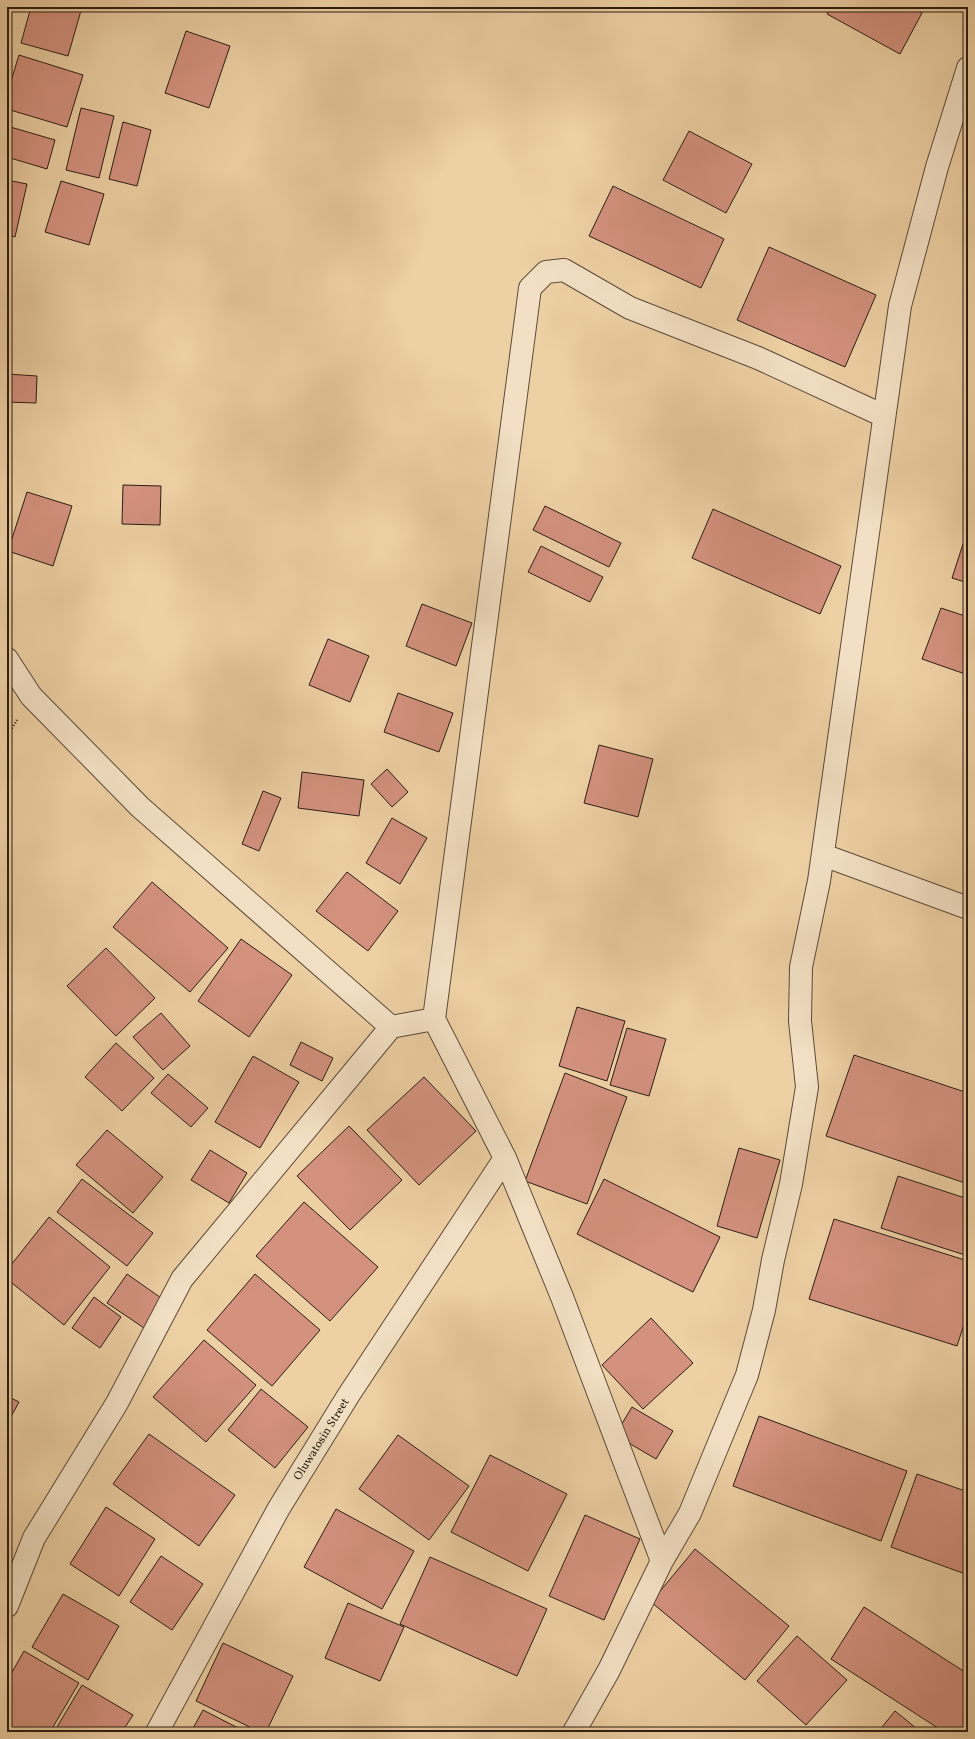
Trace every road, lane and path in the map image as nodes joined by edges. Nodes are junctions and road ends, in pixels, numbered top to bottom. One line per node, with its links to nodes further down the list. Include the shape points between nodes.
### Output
1 (968, 68): 2 (street, via 937,167 900,306)
2 (884, 416): 4 (street); 6 (street, via 758,358 630,308 564,270 546,272 530,288)
3 (7, 659): 7 (street, via 31,696 140,807)
4 (823, 855): 5 (street); 9 (street, via 801,967 800,1021 807,1087 791,1184 764,1310 747,1375 690,1513)
5 (968, 908)
6 (434, 1019): 7 (street); 8 (street)
7 (392, 1027): 10 (street, via 182,1279 117,1403 34,1538)
8 (506, 1158): 9 (street); 11 (street, Oluwatosin Street, via 348,1396 279,1508)
9 (662, 1561): 12 (street, via 609,1670)
10 (7, 1606)
11 (156, 1732)
12 (574, 1732)

